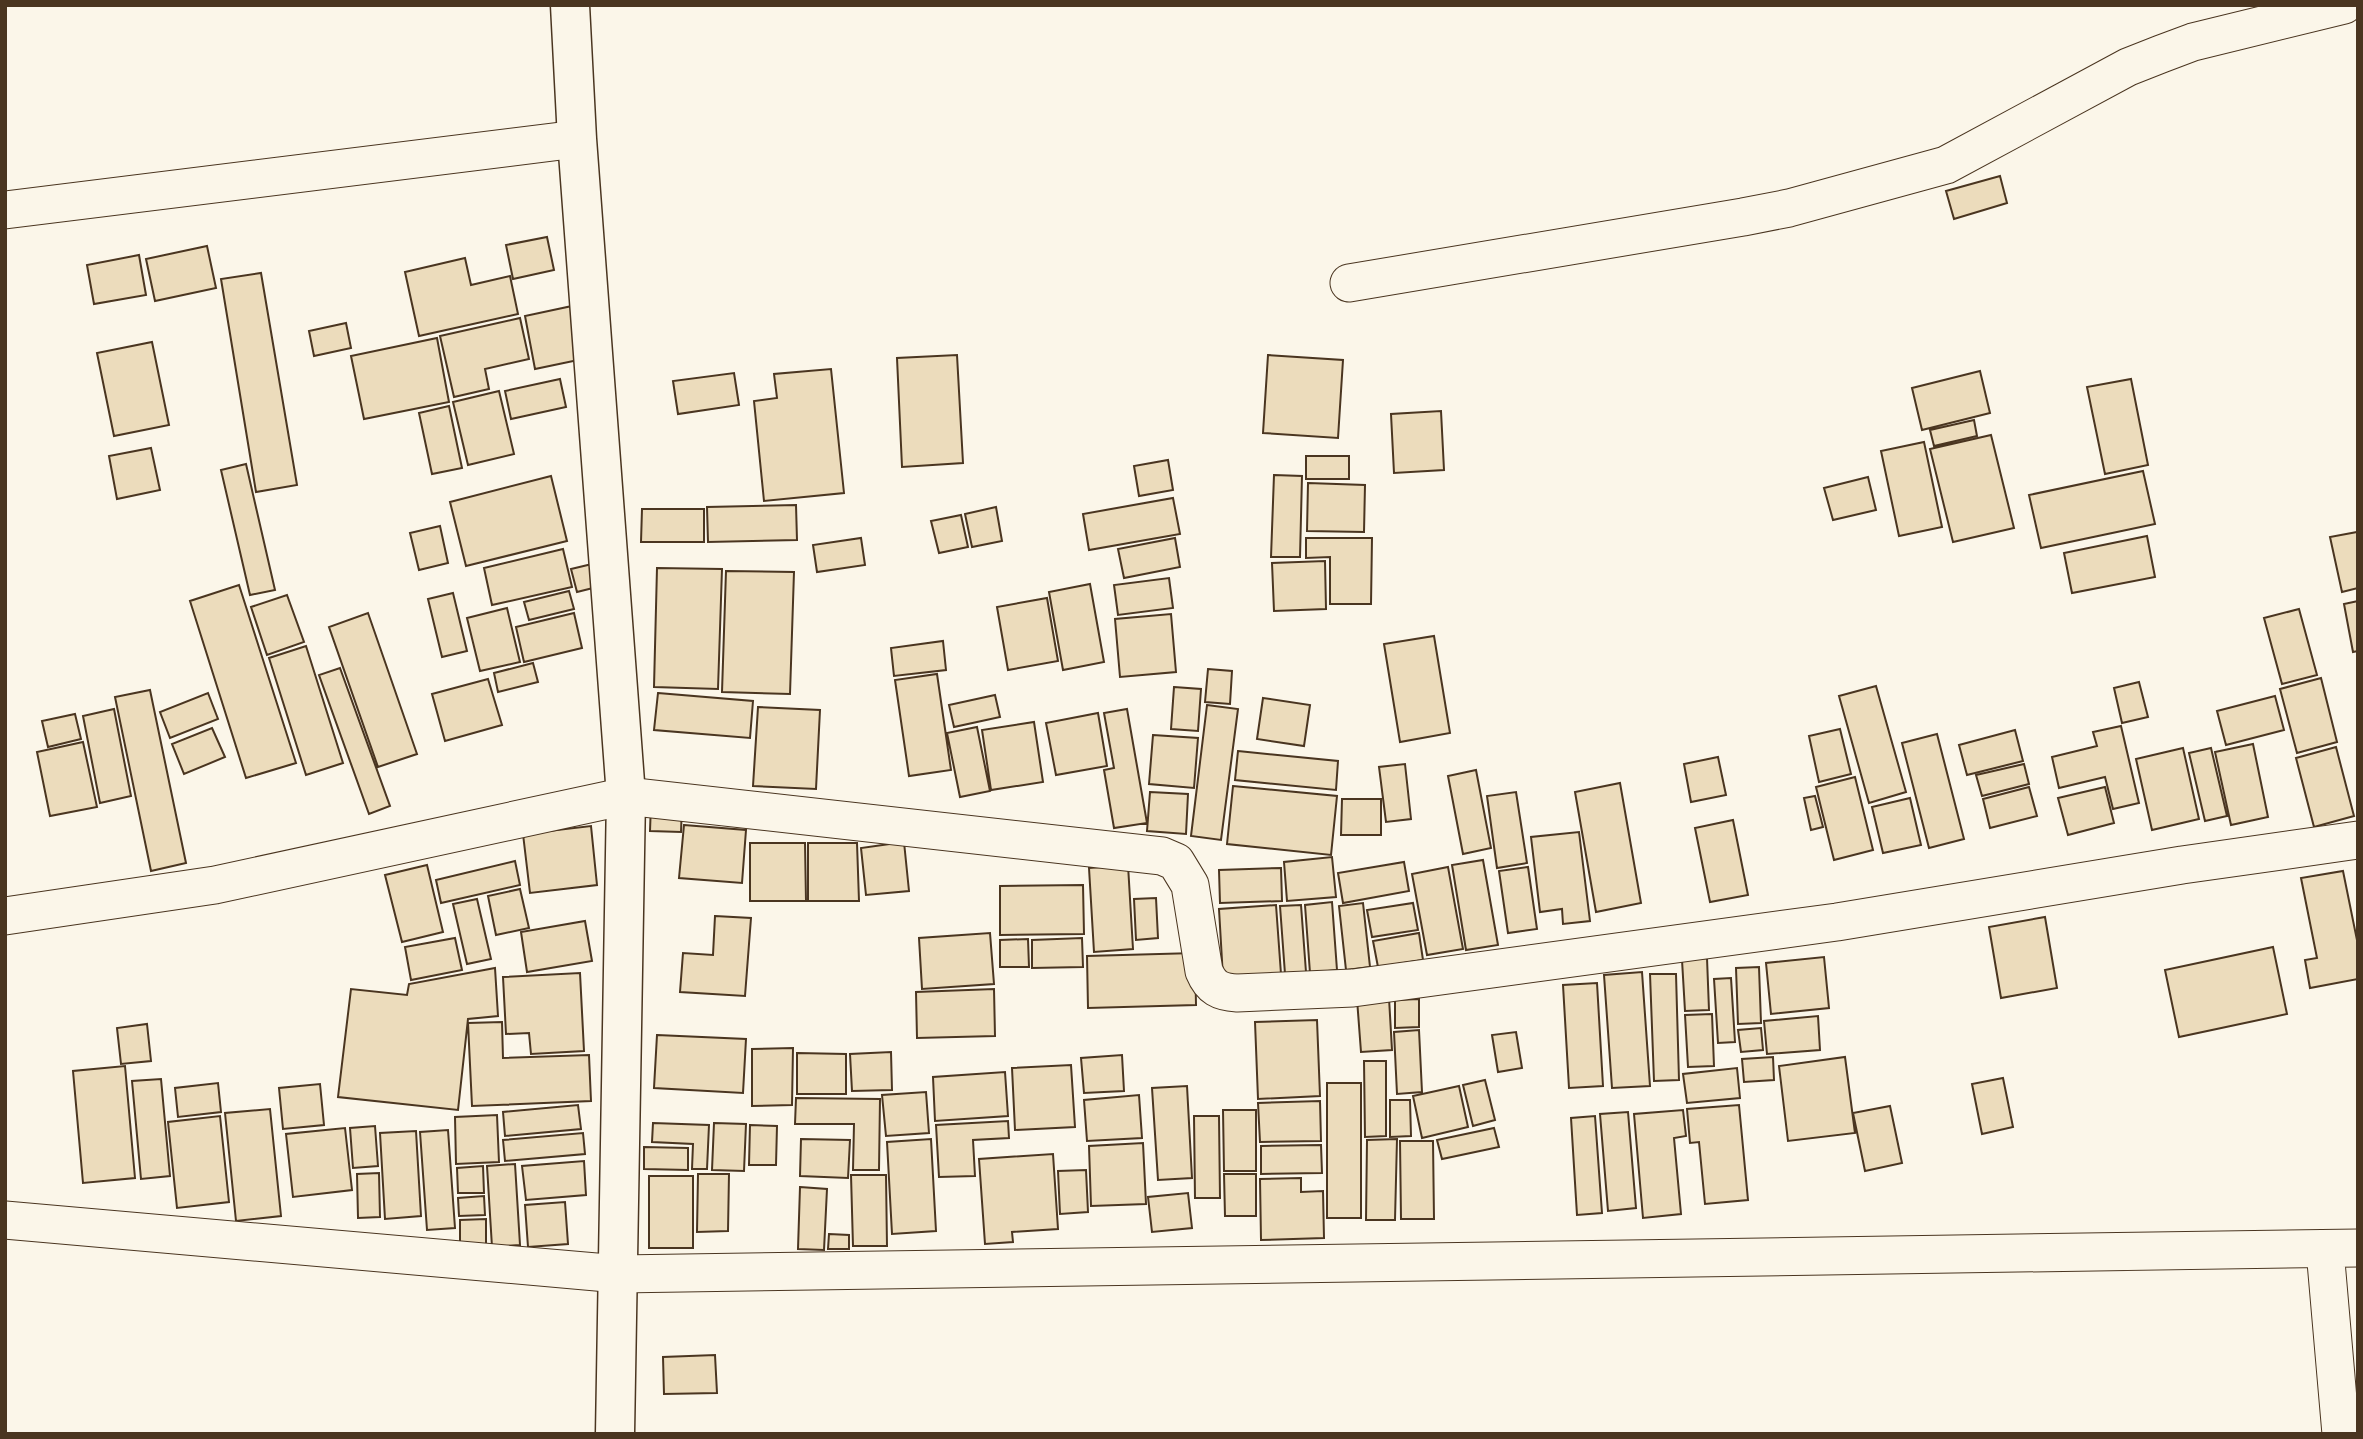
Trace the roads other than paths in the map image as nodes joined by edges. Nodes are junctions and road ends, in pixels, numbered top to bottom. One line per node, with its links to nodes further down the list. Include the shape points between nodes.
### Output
1 (570, 5): 3 (street)
2 (2344, 5): 5 (street, via 2193,42 2128,67 1933,169 1743,218)
3 (577, 139): 4 (street); 6 (street)
4 (5, 210)
5 (1349, 283)
6 (626, 796): 7 (street, via 1162,856 1176,862 1190,885 1210,984 1222,992 1237,993 1353,988 1837,922); 8 (street, via 215,885); 11 (street)
7 (2358, 840)
8 (5, 916)
9 (5, 1220): 11 (street)
10 (2341, 1249): 11 (street); 13 (street)
11 (619, 1274): 12 (street)
12 (615, 1434)
13 (2341, 1434)

